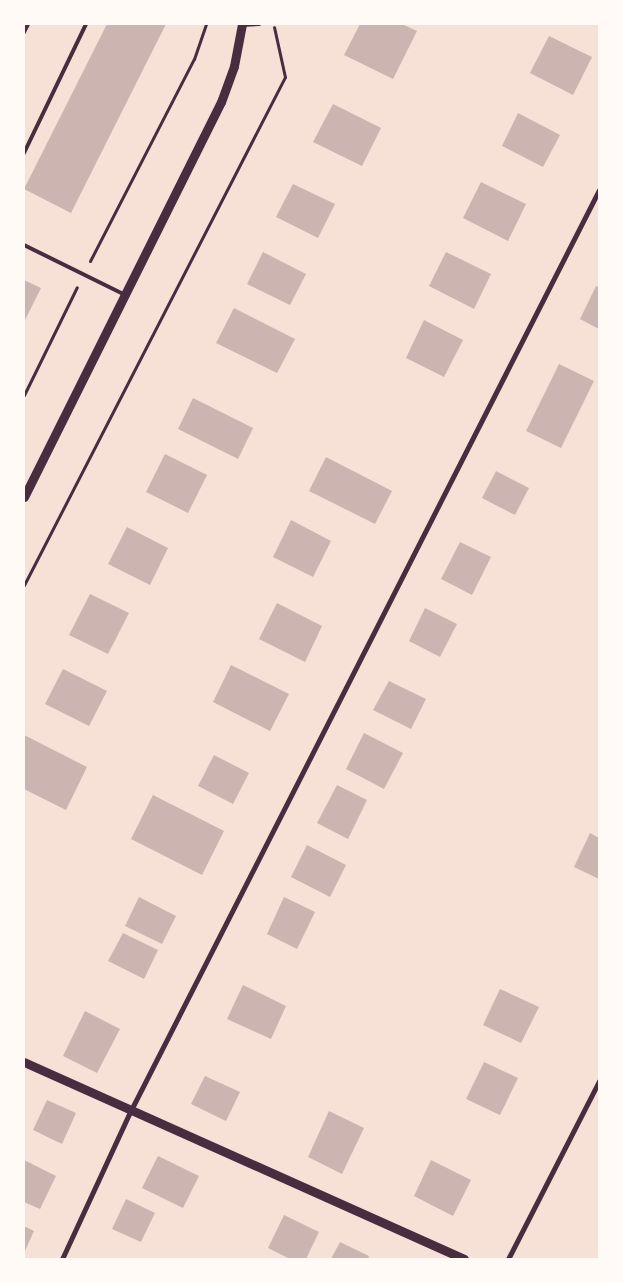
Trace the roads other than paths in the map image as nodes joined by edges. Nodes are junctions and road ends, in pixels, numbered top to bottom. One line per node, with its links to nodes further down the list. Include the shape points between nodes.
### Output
1 (28, 24): 5 (lane)
2 (86, 24): 6 (lane)
3 (259, 24): 4 (lane)
4 (242, 25): 9 (street, via 234,66 221,102)
5 (24, 32)
6 (24, 153)
7 (599, 190): 13 (street)
8 (24, 245): 9 (lane)
9 (125, 296): 10 (street)
10 (24, 497)
11 (24, 1062): 13 (street)
12 (599, 1081): 16 (street)
13 (131, 1110): 14 (street); 15 (street)
14 (62, 1259)
15 (464, 1259)
16 (508, 1259)

